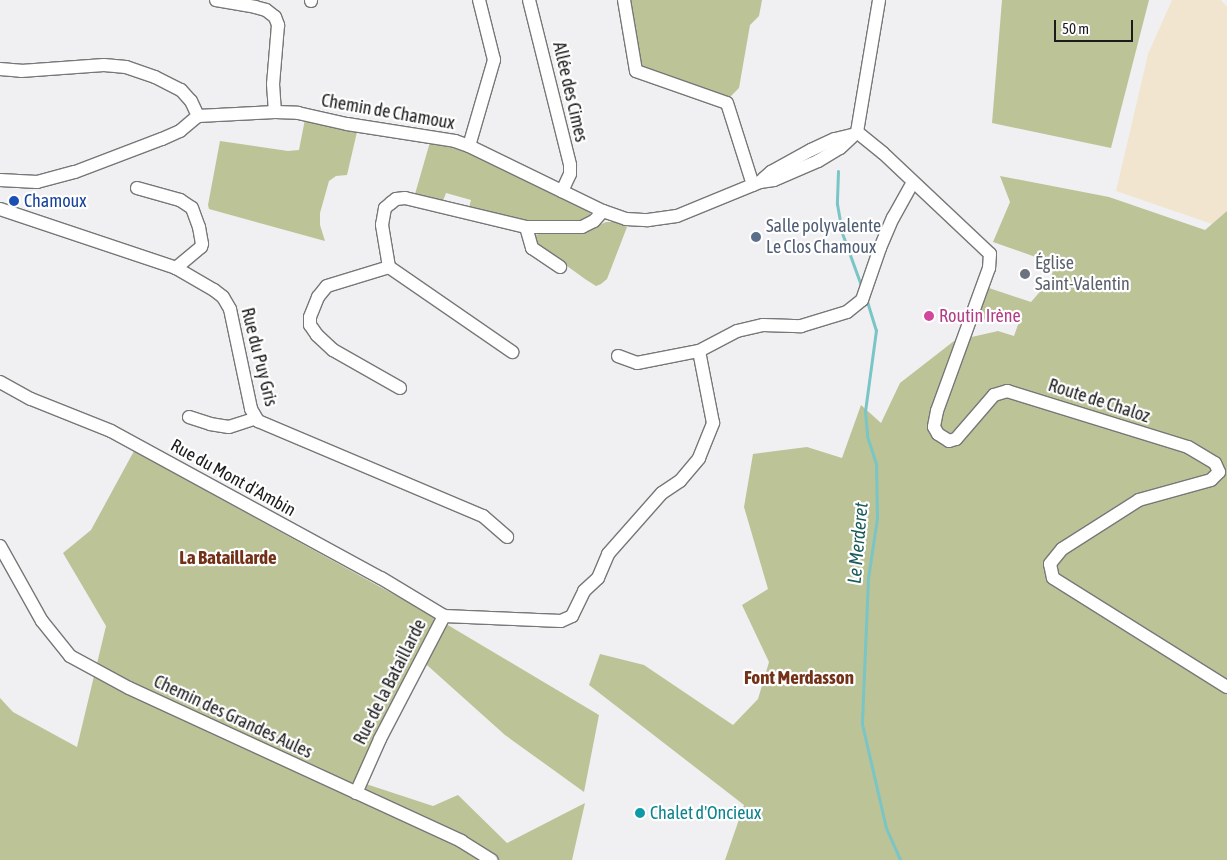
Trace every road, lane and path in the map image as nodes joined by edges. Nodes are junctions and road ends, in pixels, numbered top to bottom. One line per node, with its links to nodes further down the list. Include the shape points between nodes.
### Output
1 (216, 0): 7 (street, via 266,10 275,17 278,25 273,84)
2 (479, 0): 10 (street, via 494,60)
3 (529, 0): 15 (street, Allée des Cimes, via 570,166)
4 (624, 0): 13 (street, via 636,71 727,102)
5 (879, 0): 9 (street)
6 (0, 69): 8 (street, via 126,67 181,90)
7 (276, 112): 8 (street, Chemin de Chamoux); 10 (street, Chemin de Chamoux, via 426,136)
8 (198, 116): 11 (street, via 180,131 75,172 37,182)
9 (854, 134): 12 (street, Route de Chaloz, via 883,153); 13 (street, Chemin de Chamoux, via 811,150)
10 (468, 146): 15 (street, Chemin de Chamoux)
11 (0, 180)
12 (913, 182): 24 (street, via 880,248 862,300 847,312 801,326 763,325 737,331); 34 (street, Route de Chaloz, via 990,254 989,268 937,410 934,427 938,434 949,441 956,439 994,395 1007,391 1188,447 1215,462 1220,472 1211,480 1138,500 1062,549 1050,564 1054,578)
13 (756, 184): 17 (street, Chemin de Chamoux, via 677,216 626,219)
14 (137, 188): 22 (street, via 180,200 192,208 199,227 201,248)
15 (562, 191): 17 (street, Chemin de Chamoux)
16 (0, 209): 19 (street, Rue du Puy Gris)
17 (603, 211): 20 (street, via 594,222 582,226)
18 (41, 213): 19 (street)
19 (26, 219): 22 (street, Rue du Puy Gris)
20 (526, 227): 21 (street, via 532,248); 23 (street, via 416,200 396,199 385,208 383,215)
21 (560, 267)
22 (176, 268): 30 (street, Rue du Puy Gris, via 214,290 228,303 251,409)
23 (389, 268): 25 (street); 28 (street, via 327,286 312,307 310,325 334,350)
24 (699, 351): 26 (street, via 637,363); 33 (street, Rue de la Bataillarde, via 713,423 699,458 691,471 662,493 608,554 598,578 584,591 572,616 561,621)
25 (512, 352)
26 (618, 356)
27 (0, 382): 33 (street, Rue du Mont d'Ambin, via 31,399 111,431 381,578)
28 (400, 388)
29 (189, 418): 30 (street, via 229,427)
30 (256, 418): 31 (street, Rue du Puy Gris, via 483,516)
31 (507, 537)
32 (3, 550): 35 (street, Chemin des Grandes Aules, via 42,621 70,656 129,688)
33 (444, 616): 35 (street, Rue de la Bataillarde, via 380,739)
34 (1227, 686)
35 (356, 793): 36 (street, Chemin des Grandes Aules, via 461,841)
36 (492, 860)

